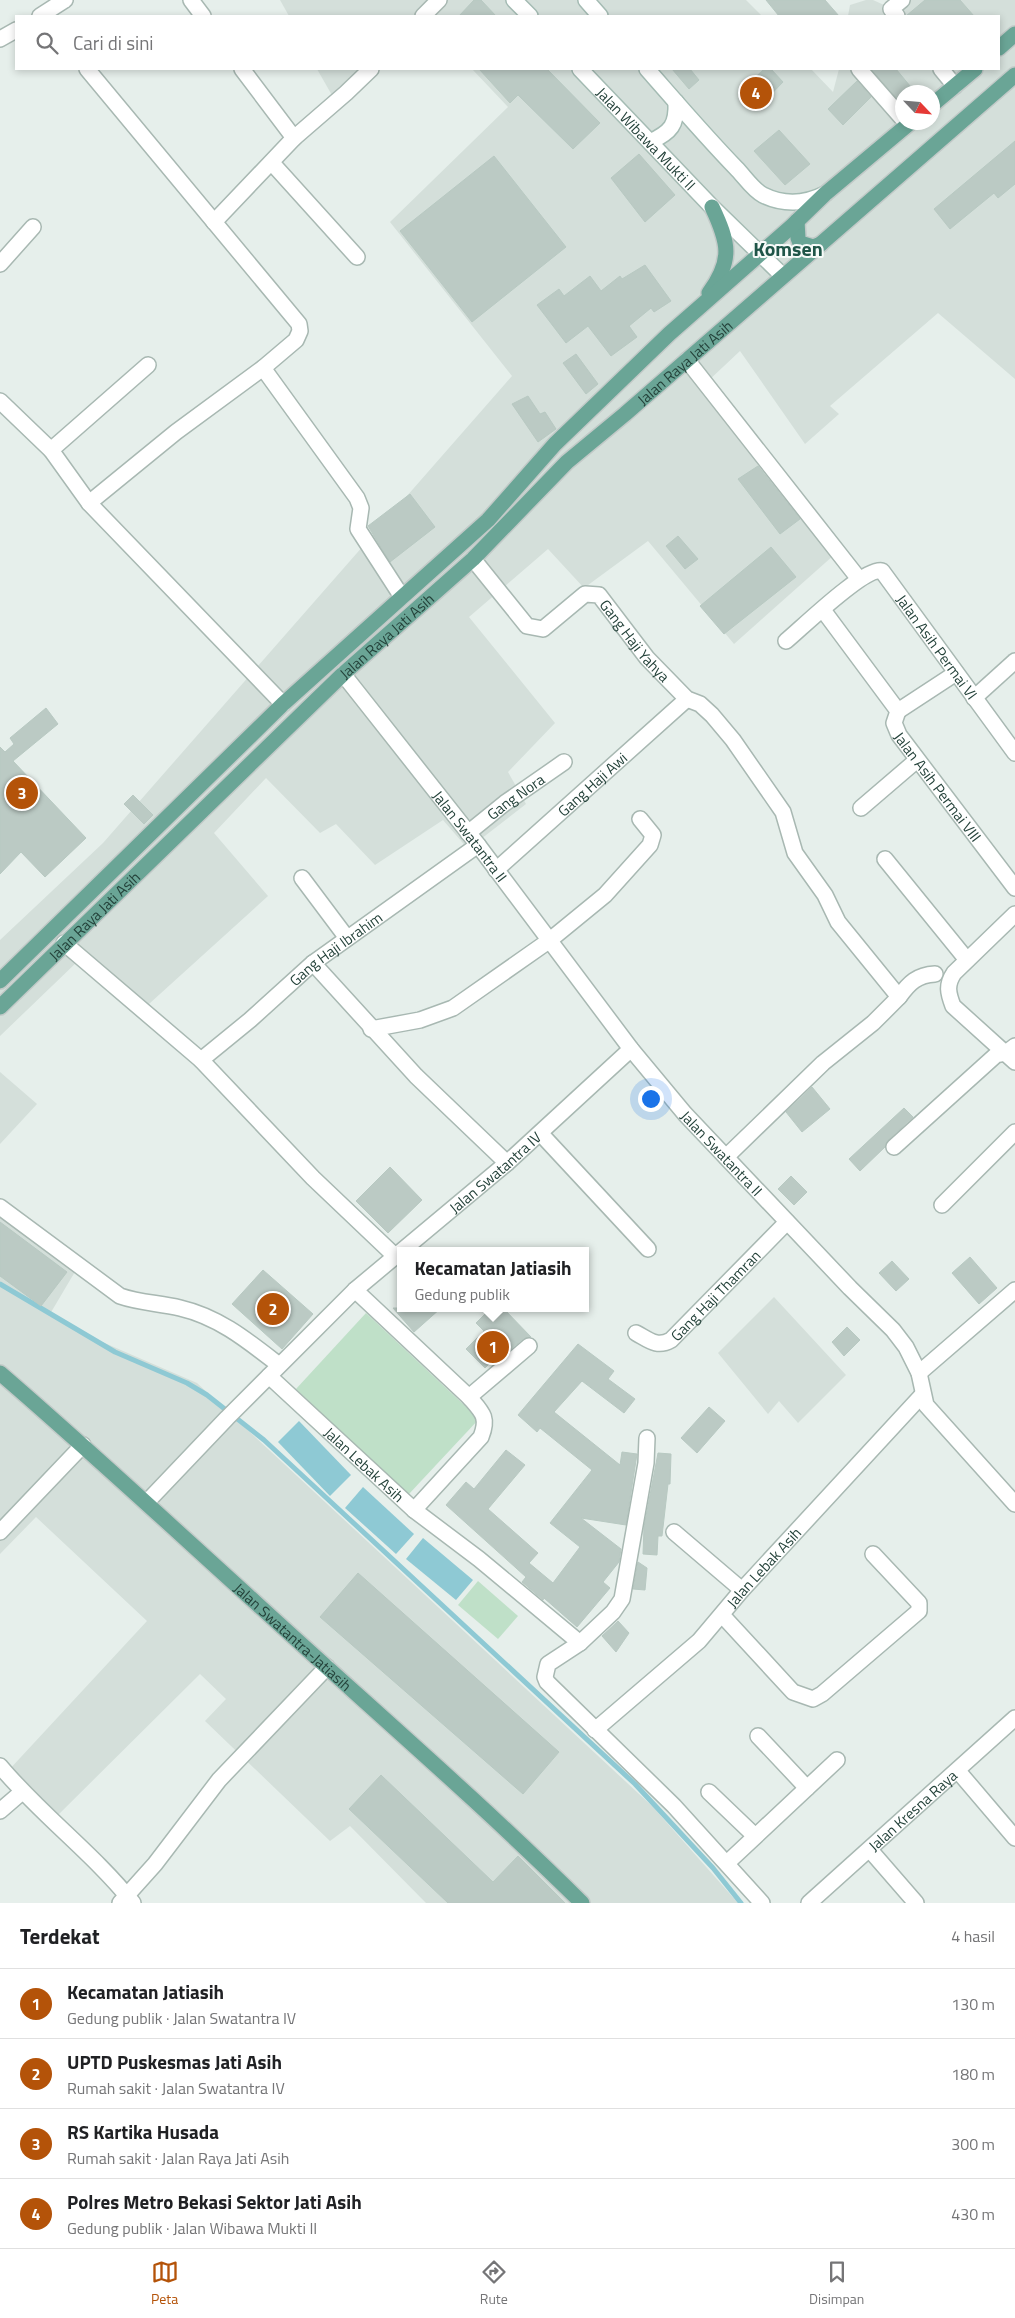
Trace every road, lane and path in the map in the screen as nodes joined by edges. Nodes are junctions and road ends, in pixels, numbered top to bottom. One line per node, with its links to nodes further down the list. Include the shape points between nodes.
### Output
1 (65, 0): 7 (street)
2 (191, 0): 8 (street)
3 (439, 0): 9 (street)
4 (514, 0): 10 (street)
5 (586, 0): 11 (street)
6 (902, 0): 12 (street, via 891,10)
7 (44, 15)
8 (202, 15)
9 (424, 15)
10 (529, 15)
11 (599, 15)
12 (896, 15)
13 (15, 31): 15 (street)
14 (1015, 34): 16 (main road)
15 (0, 40)
16 (1000, 47)
17 (88, 70): 37 (street)
18 (243, 70): 31 (street)
19 (370, 70): 31 (street)
20 (581, 70): 32 (street, Jalan Wibawa Mukti II)
21 (648, 70): 28 (street)
22 (860, 70): 29 (street)
23 (942, 70): 26 (street)
24 (974, 70): 26 (main road)
25 (1015, 75): 39 (main road, Jalan Raya Jati Asih)
26 (955, 86): 27 (main road)
27 (940, 98)
28 (676, 102): 32 (street, via 674,126); 34 (street, via 760,194 797,202)
29 (895, 109)
30 (898, 130): 34 (main road, Jalan Raya Jati Asih)
31 (294, 138): 33 (street)
32 (650, 142): 35 (street, Jalan Wibawa Mukti II)
33 (272, 163): 37 (street); 41 (street)
34 (825, 194): 36 (main road, Jalan Raya Jati Asih)
35 (712, 207): 40 (street, Jalan Wibawa Mukti II); 44 (main road, via 725,234 726,258 719,280)
36 (797, 221): 39 (main road, via 800,243 813,248); 40 (main road, Jalan Raya Jati Asih)
37 (214, 222): 47 (street, via 299,324 296,340)
38 (33, 227): 42 (street)
39 (821, 244): 43 (main road, Jalan Raya Jati Asih)
40 (760, 254): 43 (street); 44 (main road, Jalan Raya Jati Asih)
41 (357, 257)
42 (0, 264)
43 (783, 276): 45 (main road, Jalan Raya Jati Asih)
44 (694, 312): 53 (main road, Jalan Raya Jati Asih, via 556,444 488,520)
45 (686, 360): 51 (main road, Jalan Raya Jati Asih, via 567,462); 52 (street)
46 (148, 365): 49 (street)
47 (263, 368): 50 (street, via 176,432); 53 (street, via 357,498 361,508 358,529)
48 (0, 401): 49 (street)
49 (51, 450): 50 (street)
50 (89, 503): 61 (street)
51 (473, 559): 58 (main road, Jalan Raya Jati Asih); 59 (street, Gang Haji Yahya, via 527,626 543,629 585,594 599,594 647,658)
52 (859, 579): 54 (street); 57 (street, Jalan Asih Permai VI, via 873,571 882,571)
53 (402, 597): 61 (main road, Jalan Raya Jati Asih)
54 (823, 610): 55 (street); 62 (street, Jalan Asih Permai VIII)
55 (786, 641)
56 (1015, 661): 60 (street, Jalan Asih Permai VI)
57 (956, 673): 60 (street, Jalan Asih Permai VI); 62 (street)
58 (343, 674): 68 (street, Jalan Swatantra II); 76 (main road, Jalan Raya Jati Asih)
59 (687, 698): 70 (street, Gang Haji Awi); 81 (street, via 708,711 733,740 786,818 795,852 825,895 838,922)
60 (974, 698): 63 (street)
61 (283, 704): 79 (main road, Jalan Raya Jati Asih)
62 (898, 710): 64 (street, Jalan Asih Permai VIII, via 894,723 898,735)
63 (1013, 747)
64 (917, 760): 66 (street); 72 (street, Jalan Asih Permai VIII)
65 (564, 762): 68 (street, Gang Nora, via 505,803)
66 (861, 808)
67 (640, 819): 75 (street, via 652,835 650,845 604,895)
68 (473, 839): 70 (street, Jalan Swatantra II); 74 (street, Gang Haji Ibrahim)
69 (885, 859): 77 (street)
70 (496, 870): 75 (street, Jalan Swatantra II)
71 (302, 878): 74 (street)
72 (1015, 888)
73 (1015, 914): 77 (street)
74 (347, 938): 78 (street, Gang Haji Ibrahim)
75 (550, 940): 83 (street, via 453,1008 420,1020); 84 (street, Jalan Swatantra II)
76 (64, 943): 82 (main road, Jalan Raya Jati Asih); 86 (street)
77 (967, 960): 85 (street, via 948,982 950,1000 953,1006)
78 (313, 963): 83 (street); 86 (street, Gang Haji Ibrahim)
79 (3, 973)
80 (935, 974): 81 (street, via 915,978)
81 (899, 997): 90 (street, via 823,1063)
82 (0, 1007)
83 (370, 1029): 91 (street)
84 (631, 1049): 88 (street, Jalan Swatantra IV); 90 (street, Jalan Swatantra II)
85 (1012, 1054): 89 (street, via 996,1055)
86 (200, 1060): 98 (street, via 313,1178)
87 (1015, 1132): 92 (street)
88 (541, 1134): 91 (street, Jalan Swatantra IV); 96 (street)
89 (894, 1147)
90 (726, 1158): 94 (street, Jalan Swatantra II)
91 (507, 1163): 95 (street, Jalan Swatantra IV)
92 (942, 1205)
93 (0, 1207): 103 (street, Jalan Lebak Asih, via 120,1296 202,1315 236,1332)
94 (787, 1222): 101 (street, Gang Haji Thamran, via 671,1340 656,1344); 105 (street, Jalan Swatantra II, via 893,1330 906,1346)
95 (405, 1247)
96 (648, 1249)
97 (397, 1254): 98 (street, Jalan Swatantra IV)
98 (394, 1256): 99 (street, Jalan Swatantra IV)
99 (355, 1290): 103 (street, Jalan Swatantra IV); 107 (street)
100 (1015, 1290): 105 (street)
101 (636, 1333)
102 (529, 1346): 107 (street)
103 (274, 1371): 110 (street, Jalan Swatantra IV); 112 (street, Jalan Lebak Asih)
104 (0, 1373): 109 (main road, Jalan Swatantra-Jatiasih)
105 (919, 1373): 106 (street, Jalan Swatantra II)
106 (923, 1394): 111 (street, Jalan Swatantra II, via 926,1405); 116 (street, Jalan Lebak Asih)
107 (469, 1397): 112 (street, via 484,1415 486,1426 481,1437)
108 (647, 1438): 118 (street, via 646,1463 622,1599)
109 (83, 1445): 110 (main road, Jalan Swatantra-Jatiasih); 113 (street)
110 (147, 1502): 119 (main road, Jalan Swatantra-Jatiasih)
111 (1015, 1504)
112 (414, 1510): 118 (street, Jalan Lebak Asih)
113 (0, 1532)
114 (674, 1532): 116 (street)
115 (873, 1554): 117 (street, via 919,1603 919,1611 813,1699 794,1692)
116 (742, 1590): 117 (street, Jalan Lebak Asih)
117 (722, 1615): 121 (street, Jalan Lebak Asih, via 698,1641)
118 (580, 1643): 121 (street, via 548,1664 545,1677)
119 (327, 1667): 134 (street, via 220,1780); 135 (main road, Jalan Swatantra-Jatiasih, via 522,1844)
120 (1015, 1718): 125 (street, Jalan Kresna Raya)
121 (595, 1730): 133 (street, via 674,1806)
122 (758, 1736): 126 (street)
123 (837, 1760): 126 (street)
124 (0, 1766): 127 (street)
125 (958, 1771): 131 (street); 132 (street, Jalan Kresna Raya)
126 (807, 1788): 130 (street)
127 (22, 1792): 129 (street); 134 (street, via 106,1872)
128 (709, 1792): 130 (street)
129 (0, 1811)
130 (754, 1836): 133 (street)
131 (1015, 1838)
132 (870, 1850): 137 (street, Jalan Kresna Raya); 138 (street)
133 (727, 1863): 136 (street)
134 (127, 1901)
135 (582, 1903)
136 (762, 1903)
137 (809, 1903)
138 (916, 1903)

